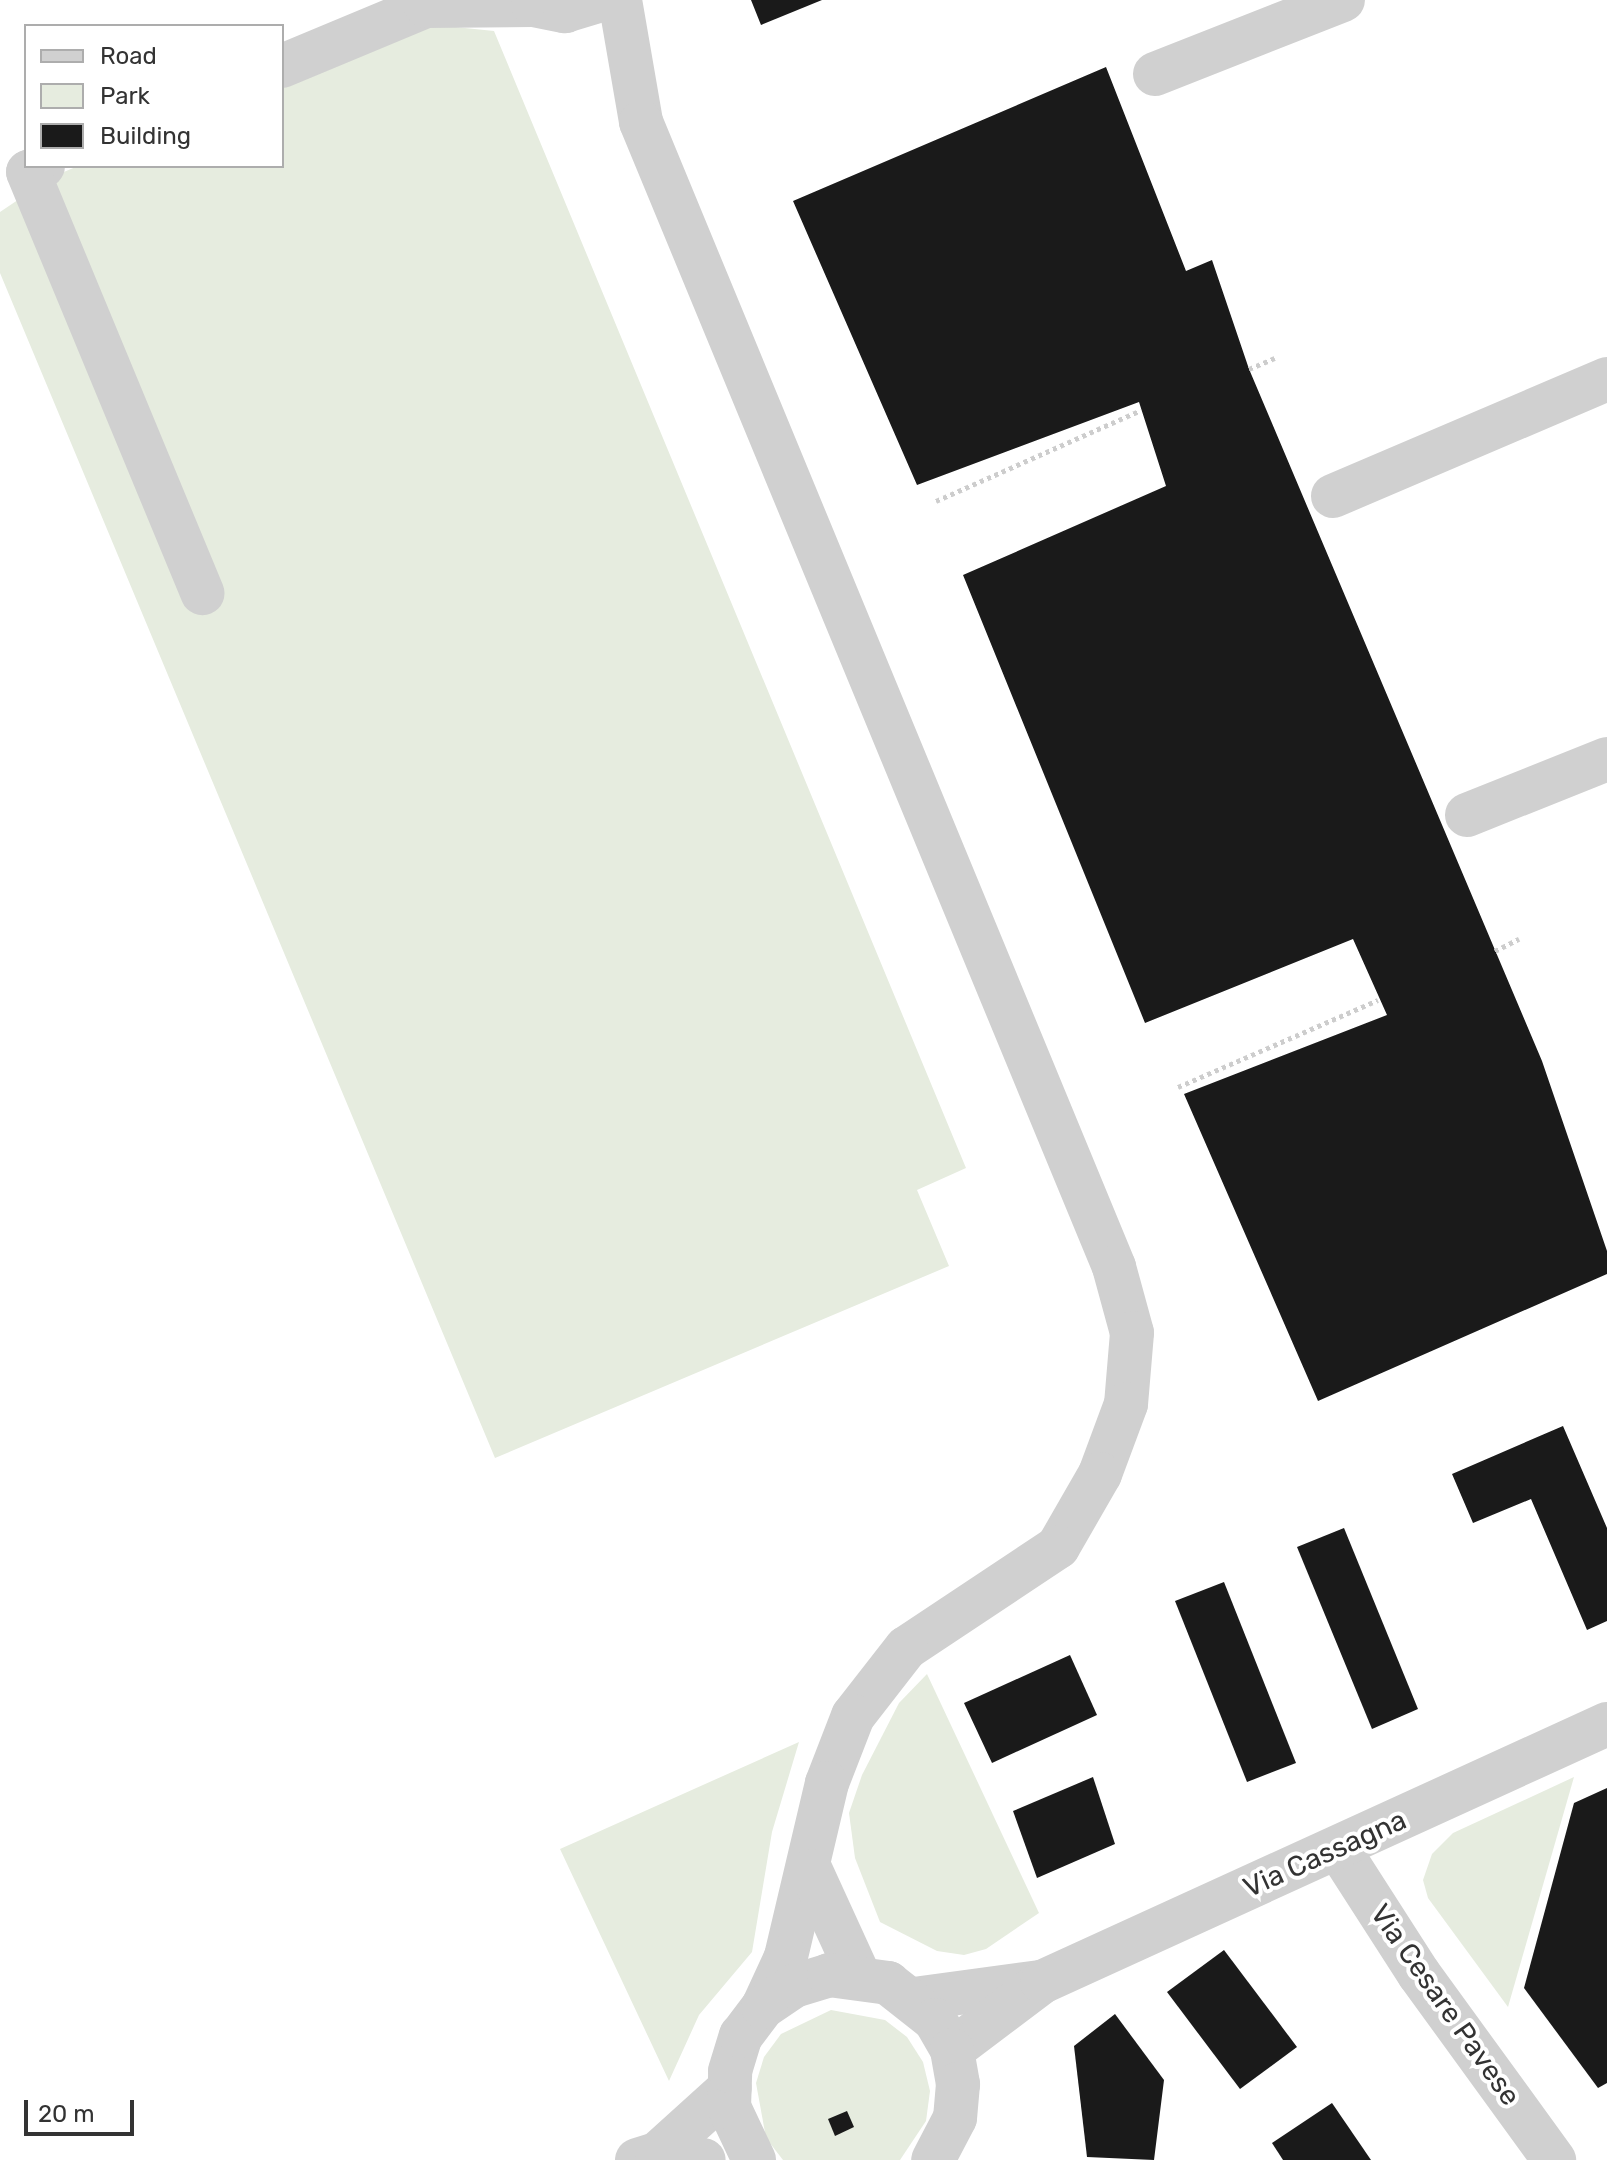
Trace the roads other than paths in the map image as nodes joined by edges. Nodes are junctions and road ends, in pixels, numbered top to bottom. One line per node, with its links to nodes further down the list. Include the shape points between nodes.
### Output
1 (602, 0): 4 (street, via 565,11 533,5 426,6)
2 (620, 0): 14 (street, via 641,122 1114,1267 1132,1333 1126,1404 1100,1474 1058,1547 906,1648 853,1716 827,1783)
3 (1343, 0): 5 (street)
4 (284, 65)
5 (1155, 74)
6 (38, 168): 9 (street, via 28,172)
7 (1607, 379): 8 (street)
8 (1333, 496)
9 (202, 593)
10 (1607, 759): 11 (street)
11 (1467, 815)
12 (1607, 1724): 13 (street, Via Cassagna)
13 (1338, 1848): 16 (street, Via Cassagna); 25 (street, Via Cesare Pavese, via 1419,1974)
14 (811, 1871): 15 (street); 18 (street, via 798,1897 786,1957)
15 (859, 1976): 17 (street); 18 (street, via 829,1975 794,1986)
16 (1042, 1982): 17 (street, Via Cassagna); 19 (street, Via Cassagna)
17 (914, 1999): 19 (street)
18 (763, 2007): 20 (street, via 741,2036)
19 (952, 2050): 24 (street, via 958,2084 955,2118)
20 (730, 2088): 21 (street); 23 (street, via 729,2107)
21 (647, 2157): 22 (street)
22 (704, 2160)
23 (754, 2160)
24 (933, 2160)
25 (1554, 2160)

